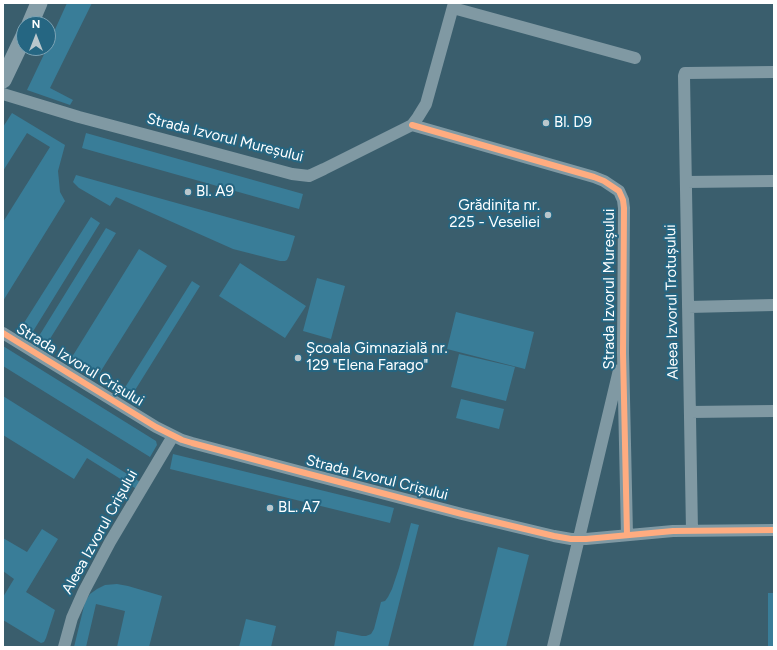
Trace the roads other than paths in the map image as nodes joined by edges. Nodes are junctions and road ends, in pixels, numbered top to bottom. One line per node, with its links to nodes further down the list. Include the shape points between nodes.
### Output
1 (40, 3): 3 (street)
2 (453, 5): 5 (street); 9 (street, via 426,104)
3 (34, 16)
4 (16, 53): 7 (street)
5 (635, 58)
6 (774, 72): 11 (street, Aleea Izvorul Trotușului, via 685,73)
7 (3, 80)
8 (3, 94): 9 (street, Strada Izvorul Mureșului, via 302,176 314,174)
9 (412, 125): 15 (street, Strada Izvorul Mureșului, via 594,177 619,191 624,208)
10 (774, 181): 11 (street)
11 (686, 182): 13 (street, Aleea Izvorul Trotușului)
12 (774, 305): 13 (street)
13 (688, 307): 17 (street, Aleea Izvorul Trotușului)
14 (3, 333): 18 (street, Strada Izvorul Crișului)
15 (623, 353): 21 (street, Strada Izvorul Mureșului); 22 (street, Strada Izvorul Mureșului)
16 (774, 411): 17 (street)
17 (690, 412): 20 (street, Aleea Izvorul Trotușului)
18 (173, 436): 22 (street, Strada Izvorul Crișului, via 192,444 462,514 554,536); 23 (street, Aleea Izvorul Crișului, via 84,590 72,618)
19 (774, 530): 20 (street, Strada Izvorul Crișului)
20 (692, 531): 21 (street, Strada Izvorul Crișului)
21 (627, 535): 22 (street, Strada Izvorul Crișului)
22 (579, 539): 24 (street, Strada Izvorul Mureșului)
23 (64, 647)
24 (553, 647)

